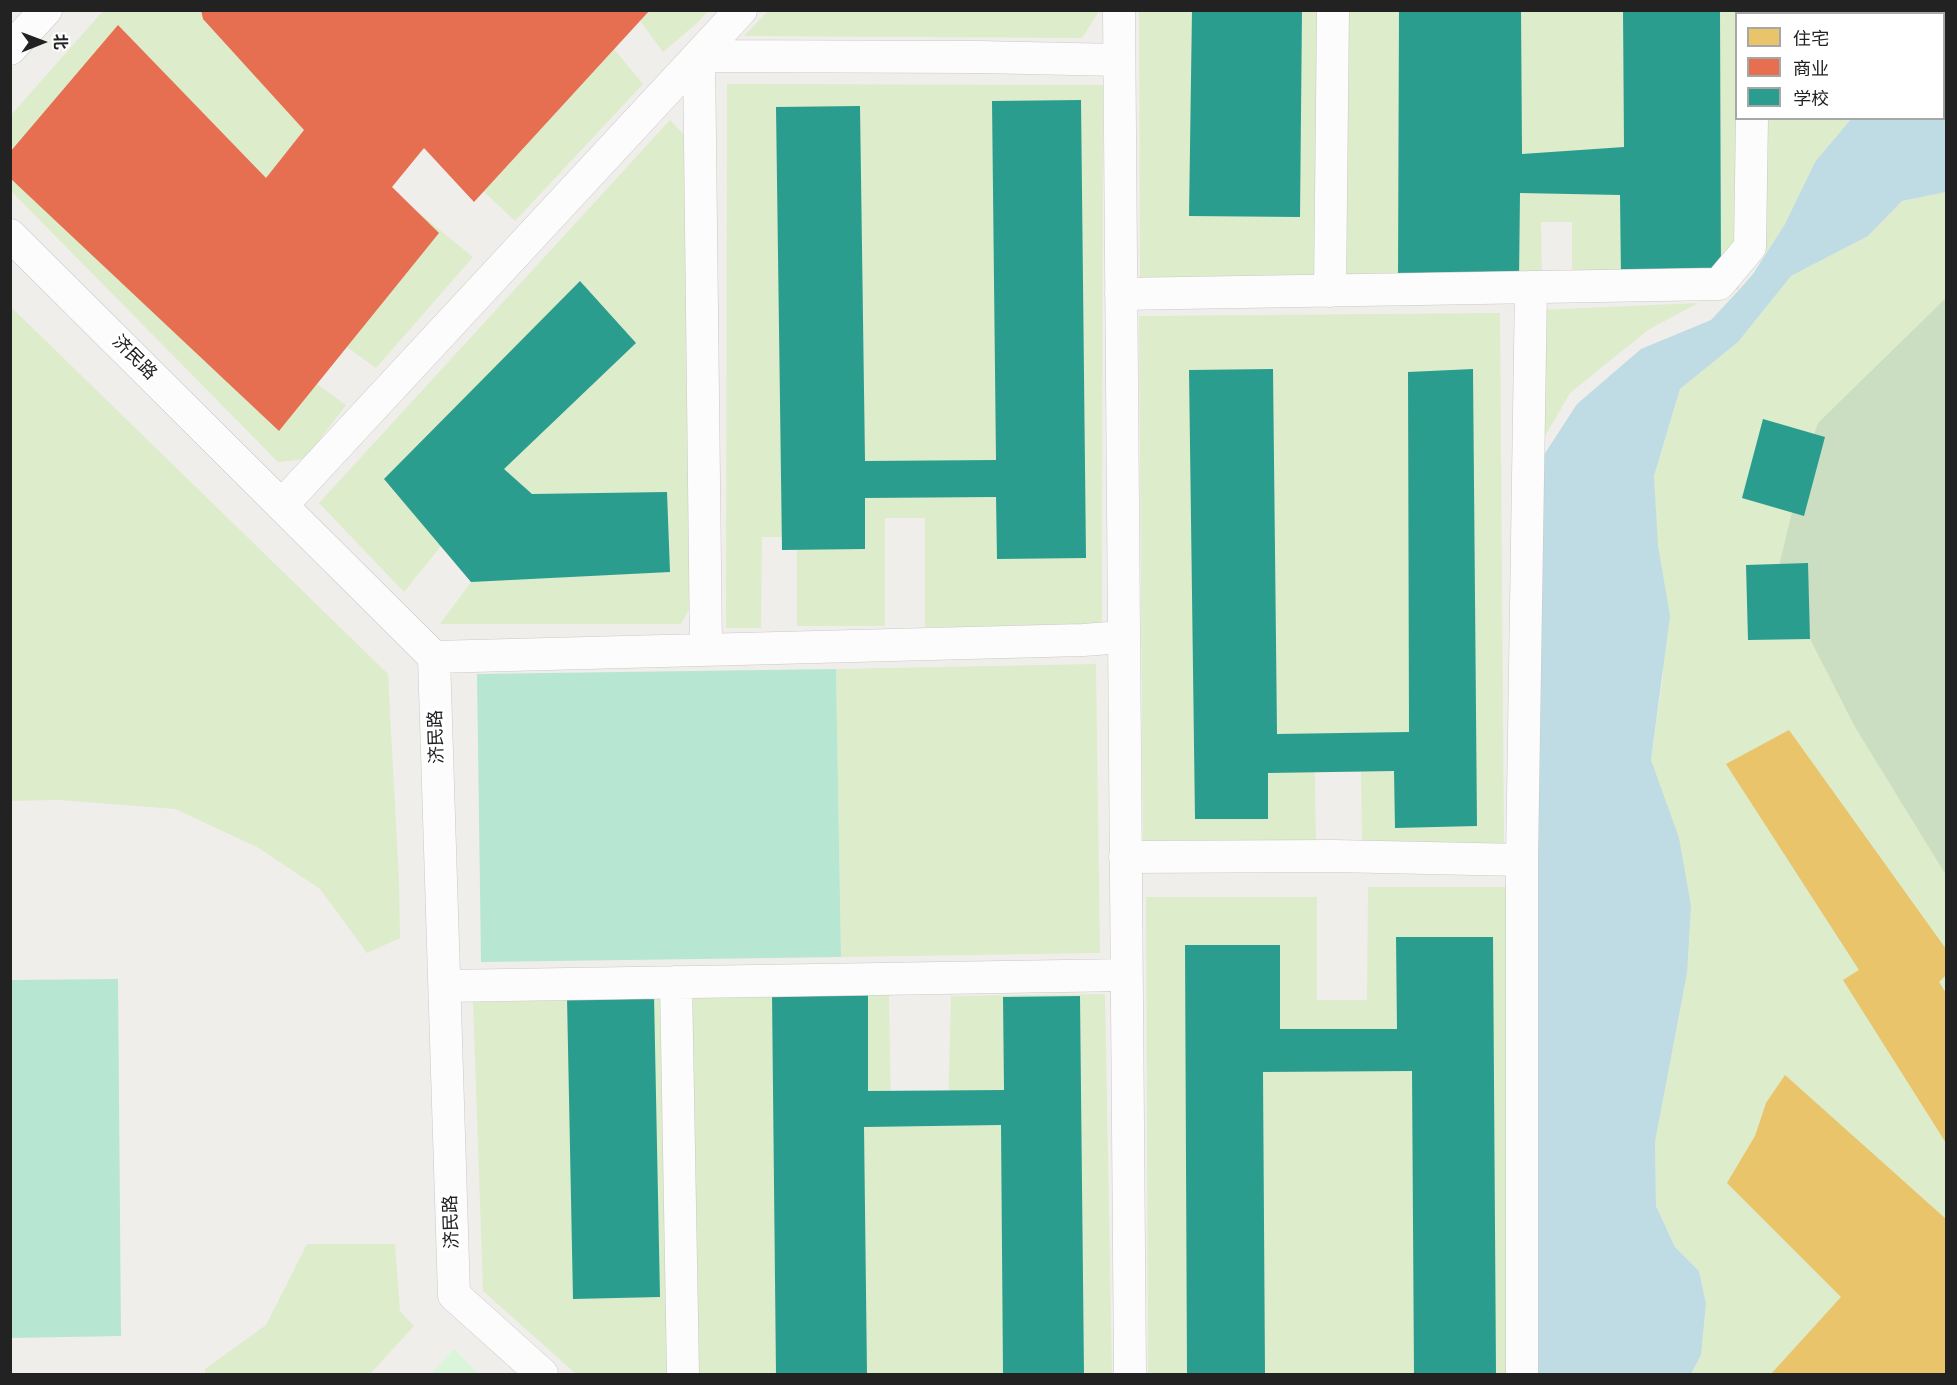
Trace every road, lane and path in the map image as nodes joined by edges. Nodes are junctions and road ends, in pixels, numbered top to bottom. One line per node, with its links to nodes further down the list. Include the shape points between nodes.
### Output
1 (46, 10): 5 (street)
2 (741, 10): 6 (street)
3 (1119, 10): 7 (street)
4 (1333, 10): 11 (street)
5 (10, 49)
6 (699, 56): 7 (street); 13 (street); 15 (street)
7 (1119, 60): 12 (street)
8 (1752, 120): 10 (street, via 1750,247 1719,284)
9 (10, 235): 13 (street, 济民路)
10 (1531, 287): 11 (street); 18 (street)
11 (1330, 291): 12 (street)
12 (1121, 294): 14 (street)
13 (282, 505): 16 (street, 济民路)
14 (1123, 638): 15 (street); 17 (street)
15 (706, 650): 16 (street)
16 (434, 657): 21 (street, 济民路)
17 (1125, 857): 18 (street); 19 (street)
18 (1522, 860): 25 (street)
19 (1126, 975): 20 (street); 24 (street)
20 (676, 982): 21 (street); 23 (street)
21 (445, 986): 22 (street, 济民路, via 454,1295)
22 (542, 1374)
23 (683, 1374)
24 (1130, 1374)
25 (1522, 1374)

